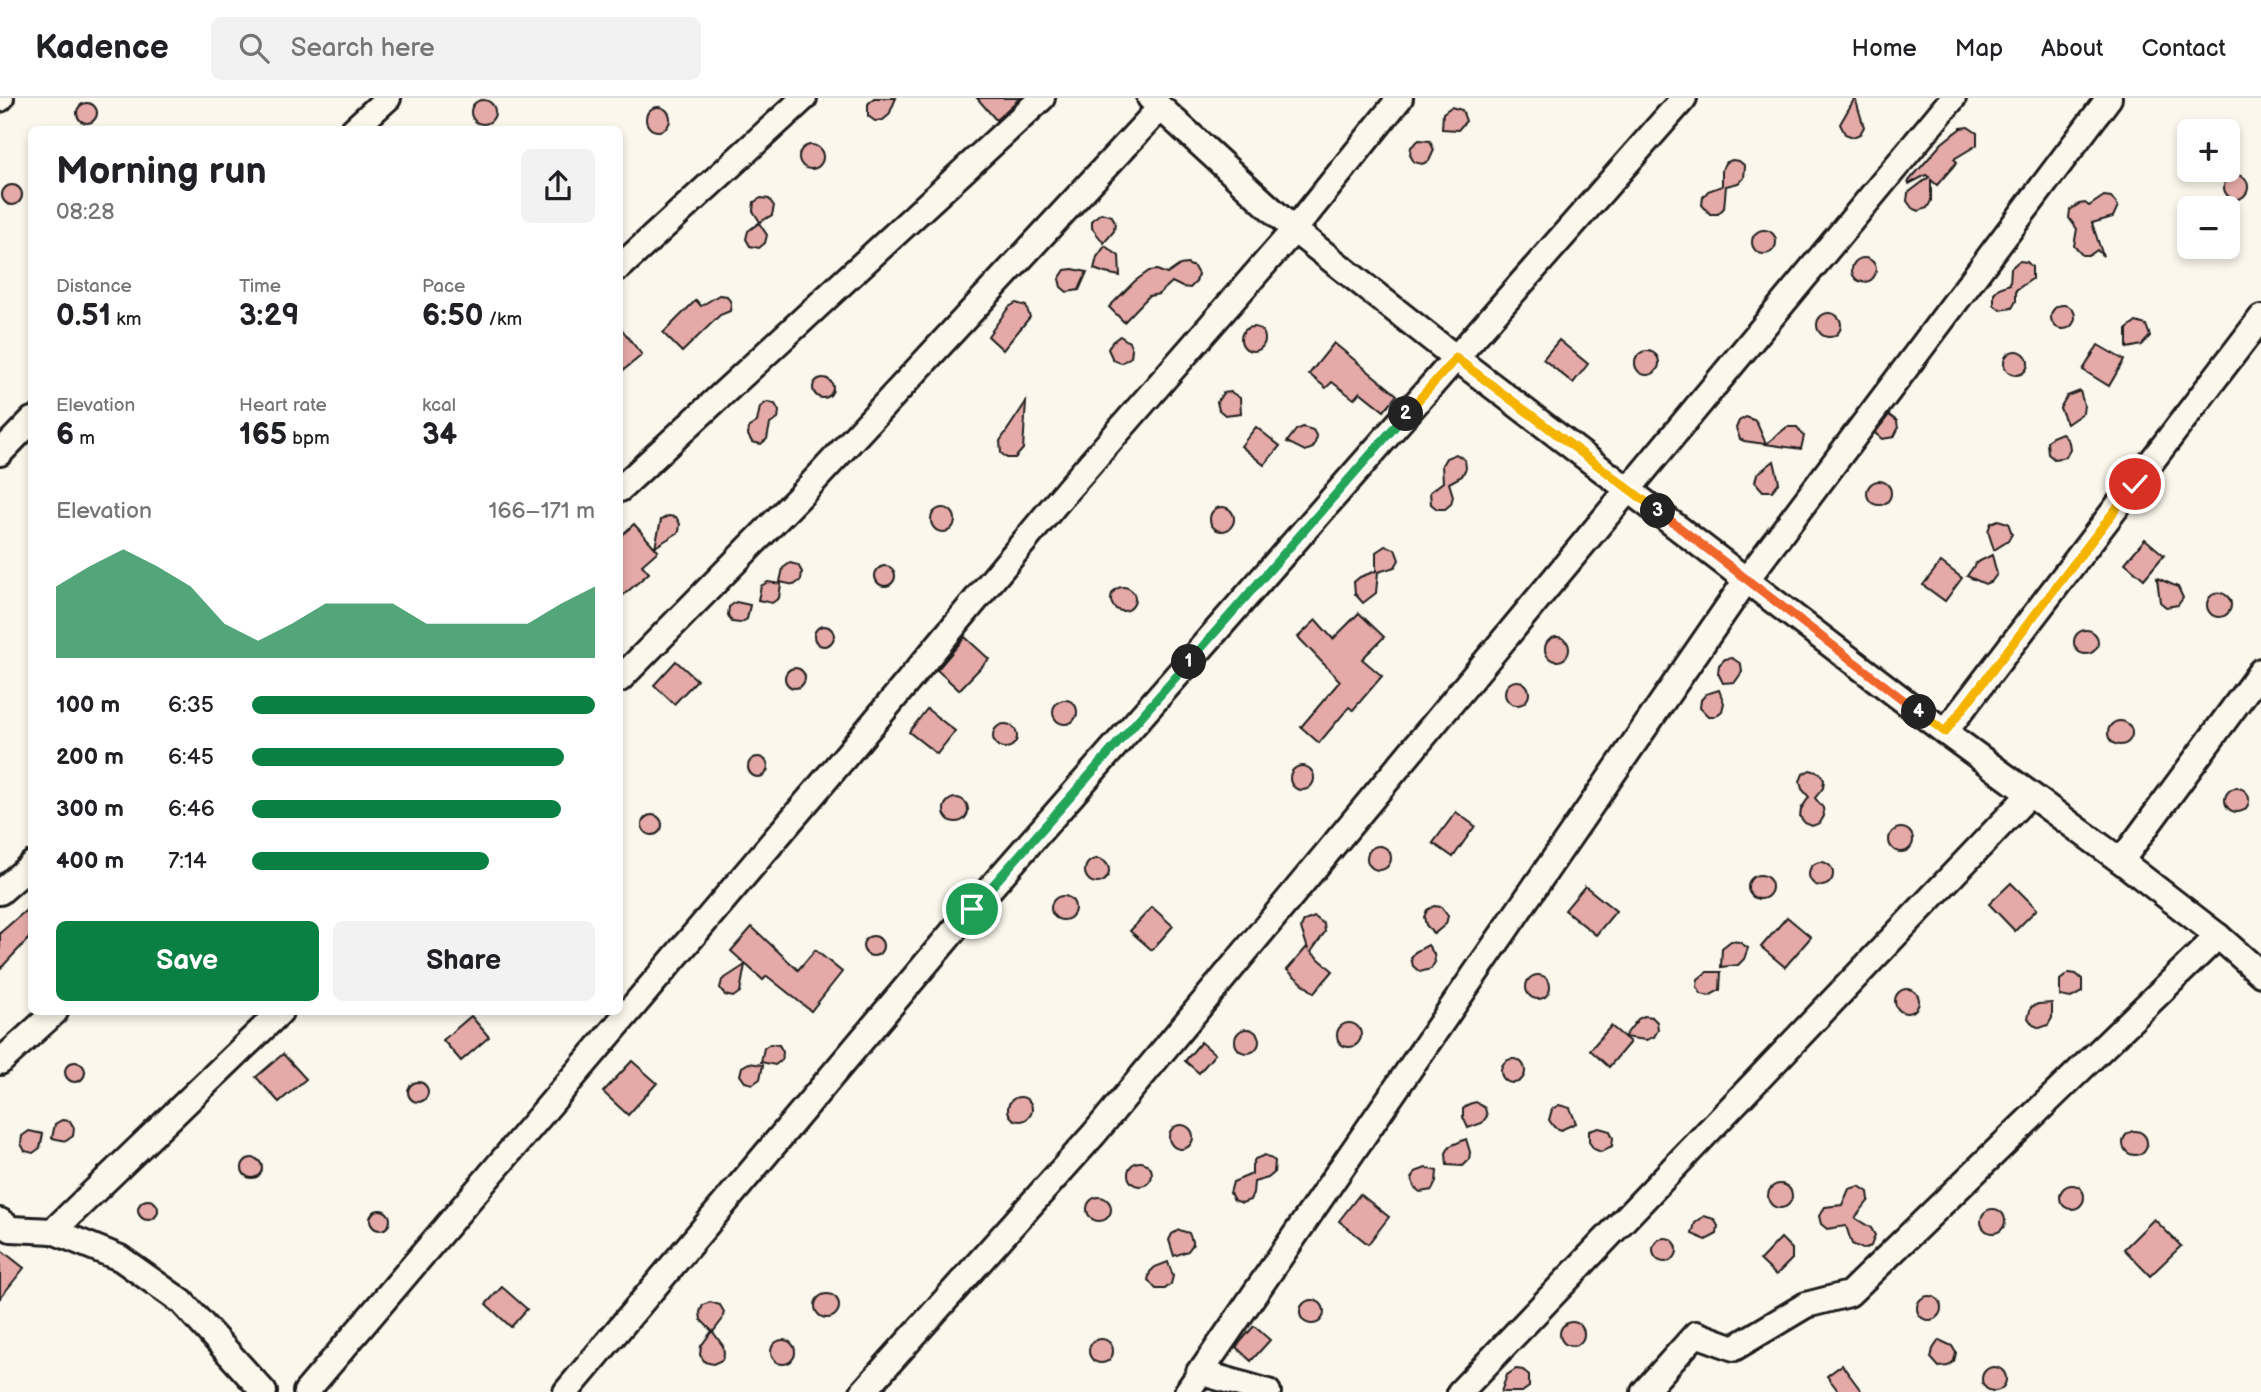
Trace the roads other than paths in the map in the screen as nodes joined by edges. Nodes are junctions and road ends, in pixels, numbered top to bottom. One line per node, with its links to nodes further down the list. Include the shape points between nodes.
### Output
1 (388, 98): 9 (street)
2 (804, 98): 11 (street)
3 (1042, 98): 16 (street)
4 (1399, 98): 10 (street)
5 (1684, 98): 13 (street)
6 (1953, 98): 17 (street)
7 (2109, 98): 18 (street)
8 (1155, 103): 10 (street); 20 (street, via 801,495)
9 (357, 126)
10 (1294, 229): 13 (street); 35 (street, via 1068,489)
11 (623, 264)
12 (2261, 318): 21 (street)
13 (1456, 358): 17 (street); 36 (street, via 972,909)
14 (28, 423): 15 (street)
15 (0, 453)
16 (623, 486)
17 (1629, 490): 18 (street); 37 (street, via 1094,1134)
18 (1747, 579): 21 (street); 33 (street)
19 (2261, 671): 23 (street)
20 (623, 676)
21 (1945, 732): 22 (street)
22 (2029, 795): 23 (street); 39 (street)
23 (2120, 861): 26 (street)
24 (28, 867): 25 (street)
25 (0, 892)
26 (2218, 936): 27 (street); 40 (street, via 1849,1294 1806,1304 1734,1348 1696,1334)
27 (2261, 974)
28 (52, 1015): 30 (street)
29 (277, 1015): 32 (street)
30 (0, 1062)
31 (0, 1221): 32 (street, via 11,1229)
32 (53, 1231): 34 (street, via 120,1258 182,1302)
33 (1193, 1382): 38 (street)
34 (264, 1392)
35 (306, 1392)
36 (566, 1392)
37 (863, 1392)
38 (1268, 1392)
39 (1460, 1392)
40 (1644, 1392)

